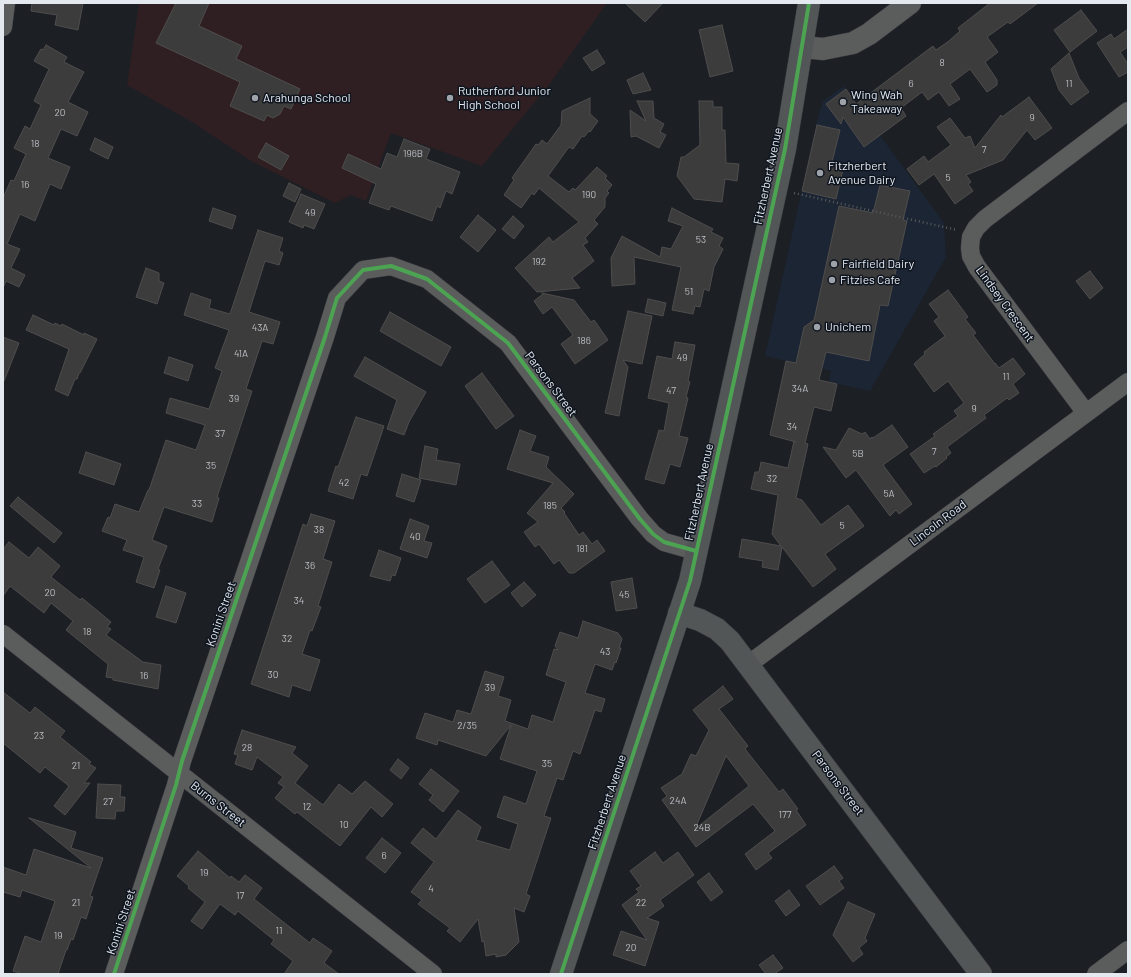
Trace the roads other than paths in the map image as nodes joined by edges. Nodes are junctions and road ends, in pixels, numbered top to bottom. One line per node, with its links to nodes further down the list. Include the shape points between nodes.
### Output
1 (6, 3): 4 (street)
2 (809, 3): 5 (main road, Fitzherbert Avenue)
3 (910, 3): 5 (street, via 853,43 823,49)
4 (3, 27)
5 (802, 47): 10 (main road, Fitzherbert Avenue, via 785,149)
6 (1128, 111): 9 (street, Lindsey Crescent, via 985,219 976,228 970,248 977,267)
7 (363, 270): 10 (street, Parsons Street, via 391,266 427,279 508,343 653,534 664,542); 14 (street, Konini Street, via 337,298)
8 (1128, 382): 9 (street, Lincoln Road)
9 (1086, 413): 13 (street, Lincoln Road)
10 (696, 550): 11 (main road, Fitzherbert Avenue, via 690,580)
11 (679, 612): 13 (main road, Parsons Street, via 717,629); 18 (main road, Fitzherbert Avenue)
12 (3, 634): 14 (street, Burns Street)
13 (749, 664): 19 (main road, Parsons Street)
14 (179, 774): 16 (street, Konini Street); 17 (street, Burns Street)
15 (1128, 950): 20 (street)
16 (114, 974)
17 (433, 974)
18 (561, 974)
19 (981, 974)
20 (1096, 974)

